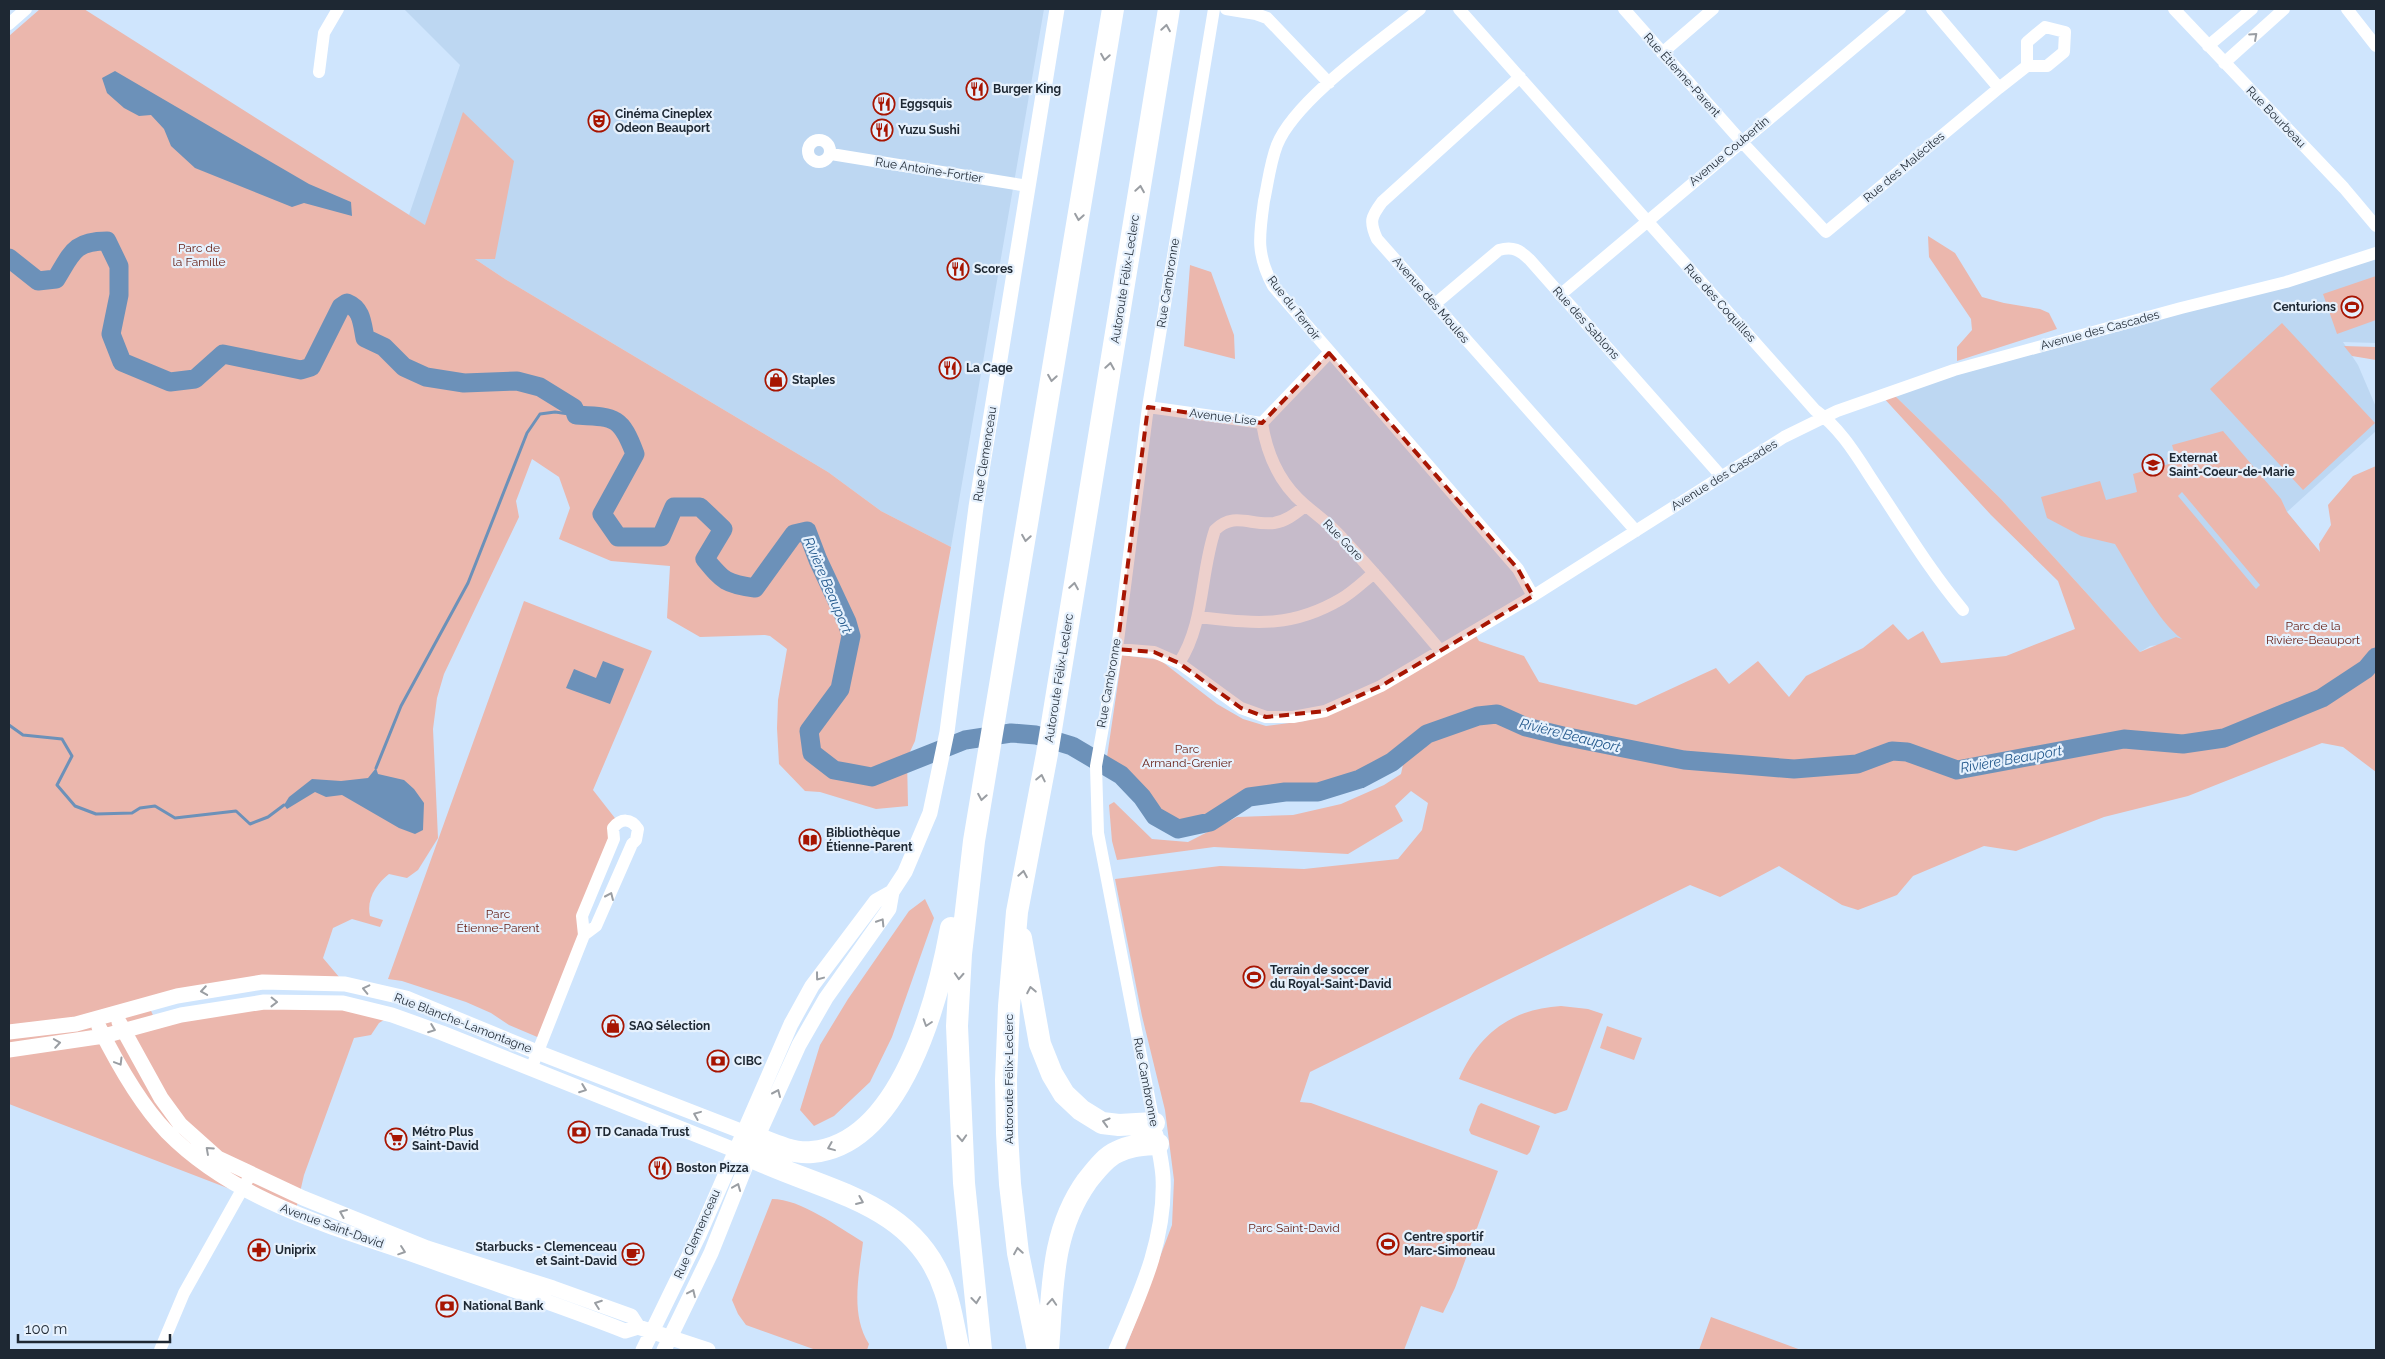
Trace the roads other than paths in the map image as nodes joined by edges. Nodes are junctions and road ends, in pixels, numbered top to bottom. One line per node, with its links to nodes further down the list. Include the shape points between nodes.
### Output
1 (26, 9): 18 (street)
2 (338, 9): 24 (street, via 324,33)
3 (1057, 9): 30 (street, Rue Clemenceau)
4 (1113, 9): 50 (highway, one-way to 50)
5 (1169, 9): 51 (highway, Autoroute Félix-Leclerc, one-way to 5, via 1047,754)
6 (1214, 9): 37 (street, Rue Cambronne)
7 (1226, 9): 26 (street, via 1267,18)
8 (1420, 9): 26 (street, Rue du Terroir)
9 (1460, 9): 25 (street, Rue des Coquilles)
10 (1624, 9): 21 (street, Rue Étienne-Parent)
11 (1713, 9): 21 (street)
12 (1900, 9): 28 (street, Avenue Coubertin)
13 (1932, 9): 27 (street)
14 (2174, 9): 19 (street, Rue Bourbeau)
15 (2252, 9): 19 (street)
16 (2284, 9): 22 (street, one-way to 16)
17 (2347, 9): 20 (street)
18 (9, 24)
19 (2208, 46): 22 (street, Rue Bourbeau)
20 (2376, 46)
21 (1662, 53): 28 (street, Rue Étienne-Parent)
22 (2224, 63): 32 (street, Rue Bourbeau, via 2344,188)
23 (2027, 66): 27 (street)
24 (319, 72)
25 (1520, 77): 31 (street, Rue des Coquilles); 35 (street, Avenue des Moules, via 1373,213 1371,225 1377,239)
26 (1329, 83): 36 (street, Rue du Terroir, via 1304,105 1277,145 1259,236 1264,269 1273,286)
27 (1999, 88): 28 (street, Rue des Malécites, via 1826,232)
28 (1741, 141): 31 (street, Avenue Coubertin)
29 (831, 154): 30 (street, Rue Antoine-Fortier)
30 (1028, 186): 62 (street, Rue Clemenceau, via 976,507 947,732 930,813 915,852 892,892 889,909 816,1014)
31 (1646, 221): 34 (street, Avenue Coubertin); 38 (street, Rue des Coquilles, via 1814,410)
32 (2376, 226)
33 (2376, 253): 38 (street, Avenue des Cascades, via 2286,282 1954,370)
34 (1560, 295): 35 (street, Rue des Sablons, via 1524,254 1507,247 1499,250); 40 (street, Rue des Sablons)
35 (1435, 304): 42 (street, Avenue des Moules)
36 (1329, 353): 39 (street, Avenue Lise); 44 (street, Rue du Terroir, via 1518,569)
37 (1148, 407): 39 (street, Avenue Lise); 47 (street, Rue Cambronne)
38 (1824, 417): 40 (street, Avenue des Cascades); 45 (street, Rue des Coquilles, via 1846,441 1940,584)
39 (1262, 423): 41 (street, Rue Gore, via 1272,462)
40 (1721, 476): 42 (street, Avenue des Cascades)
41 (1305, 506): 43 (street, Rue Gore, via 1340,535); 46 (street, via 1288,519 1263,523 1233,519 1223,522 1215,530)
42 (1636, 531): 44 (street, Avenue des Cascades)
43 (1374, 573): 46 (street, via 1342,598 1315,613 1287,621 1258,623); 48 (street, Rue Gore)
44 (1533, 596): 48 (street, Avenue des Cascades)
45 (1963, 610)
46 (1198, 617): 49 (street, via 1189,647)
47 (1117, 648): 49 (street, Avenue des Cascades, via 1154,652); 61 (street, Rue Cambronne, via 1096,766 1098,833)
48 (1440, 650): 49 (street, Avenue des Cascades, via 1360,696 1325,711 1293,717 1266,717 1241,708)
49 (1179, 663)
50 (974, 841): 62 (highway, one-way to 62, via 961,872 948,947 928,1023 914,1058 875,1120 842,1142 811,1153); 71 (highway, one-way to 71, via 961,954 957,1026 964,1183)
51 (1017, 912): 61 (highway, one-way to 51, via 1102,1123 1064,1094 1040,1044); 72 (highway, Autoroute Félix-Leclerc, one-way to 51, via 1018,1253 1009,1158 1006,1080)
52 (584, 935): 52 (street, one-way to 52, via 596,926 636,840 638,830 634,823 626,820 613,828 614,839 582,916); 59 (street)
53 (115, 1014): 54 (street, Rue Blanche-Lamontagne); 55 (street, Avenue Saint-David); 59 (street, Rue Blanche-Lamontagne, one-way to 53, via 406,998 345,984 263,982 177,996)
54 (96, 1019): 56 (street, Rue Blanche-Lamontagne); 57 (street, Avenue Saint-David)
55 (123, 1031): 57 (street, Rue Blanche-Lamontagne); 60 (street, Rue Blanche-Lamontagne, one-way to 60, via 181,1015 264,1002 343,1003 392,1014); 63 (street, Avenue Saint-David, one-way to 55, via 218,1158 180,1124 161,1098)
56 (9, 1032)
57 (104, 1036): 58 (street, Rue Blanche-Lamontagne, one-way to 57); 64 (street, Avenue Saint-David, one-way to 64, via 146,1107 166,1131 209,1168)
58 (9, 1050)
59 (537, 1052): 60 (street); 62 (street, Rue Blanche-Lamontagne, one-way to 59)
60 (531, 1068): 62 (street, Rue Blanche-Lamontagne, one-way to 62)
61 (1156, 1133): 73 (highway, one-way to 61, via 1055,1256 1064,1223 1077,1196 1096,1170 1115,1152); 74 (street, Rue Cambronne, via 1163,1176 1156,1249)
62 (746, 1144): 65 (street, Rue Clemenceau); 66 (street, Rue Clemenceau, one-way to 62, via 711,1252); 70 (highway, one-way to 70, via 878,1209 906,1228 927,1254 945,1290)
63 (252, 1172): 64 (street); 65 (street, Avenue Saint-David, one-way to 63, via 631,1316 427,1248 303,1198)
64 (243, 1189): 65 (street, Avenue Saint-David, one-way to 65, via 295,1214 550,1301 625,1331); 67 (street, via 184,1293)
65 (645, 1329): 66 (street, Avenue Saint-David); 68 (street, Rue Clemenceau)
66 (667, 1343): 69 (street, Avenue Saint-David)
67 (160, 1350)
68 (643, 1350)
69 (708, 1350)
70 (959, 1350)
71 (981, 1350)
72 (1038, 1350)
73 (1048, 1350)
74 (1116, 1350)

